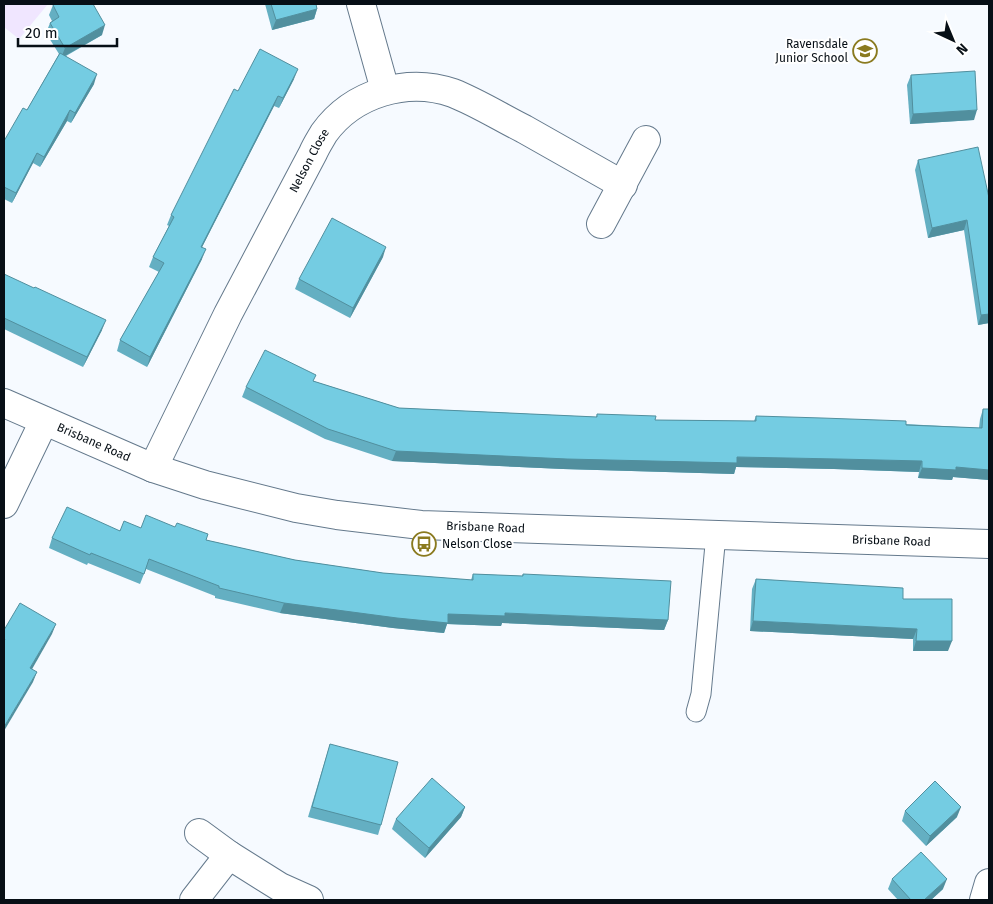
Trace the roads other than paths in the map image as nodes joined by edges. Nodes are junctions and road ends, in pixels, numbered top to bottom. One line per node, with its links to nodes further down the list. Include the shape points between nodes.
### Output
1 (361, 4): 2 (street)
2 (385, 90): 4 (street, Nelson Close, via 413,87 451,93 478,104); 8 (street, Nelson Close, via 345,112 321,139 228,314)
3 (646, 140): 4 (street)
4 (623, 185): 5 (street)
5 (601, 224)
6 (4, 403): 7 (street, Brisbane Road)
7 (44, 421): 8 (street, Brisbane Road); 9 (street)
8 (153, 468): 10 (street, Brisbane Road, via 256,499 312,511 420,525)
9 (4, 504)
10 (716, 534): 11 (street, Brisbane Road); 12 (lane, via 701,694)
11 (989, 544)
12 (696, 712)
13 (199, 832): 14 (street)
14 (229, 855): 16 (street); 17 (street, via 280,887)
15 (989, 883): 18 (street)
16 (194, 900)
17 (309, 900)
18 (984, 900)

